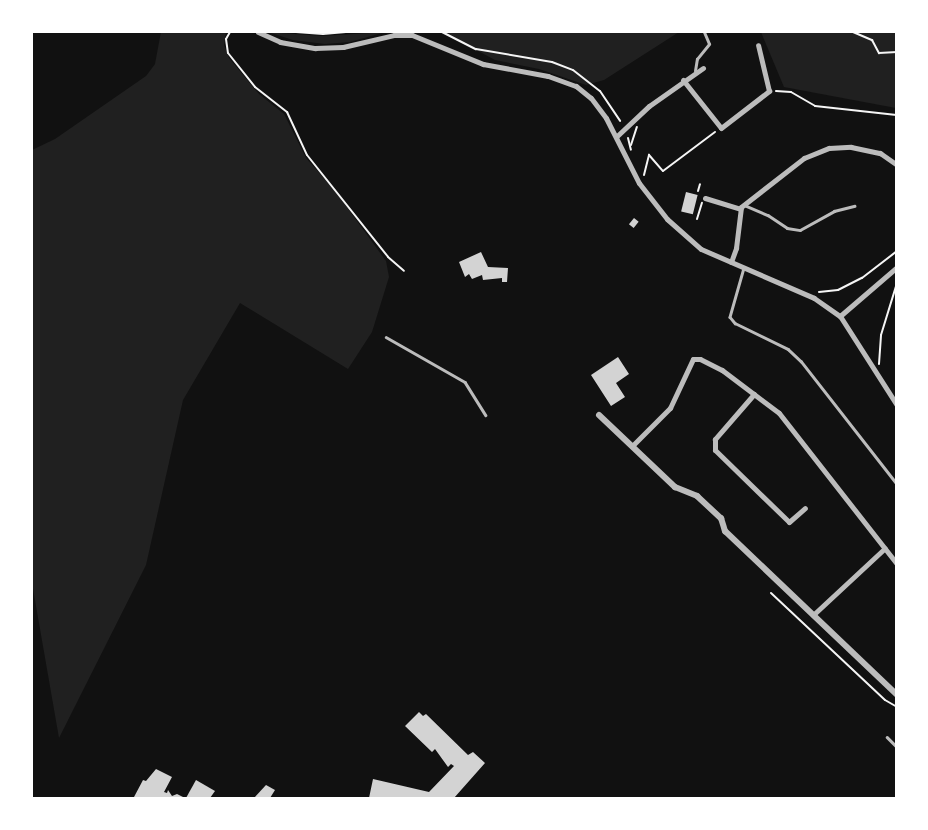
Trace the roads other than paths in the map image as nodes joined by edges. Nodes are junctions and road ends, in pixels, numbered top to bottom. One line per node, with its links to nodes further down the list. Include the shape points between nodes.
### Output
1 (258, 32): 7 (street, via 280,42 315,48 342,47 397,34 414,36 489,66 573,84 593,100)
2 (704, 32): 5 (lane, via 709,45 697,59)
3 (758, 45): 6 (street, via 769,91 721,128)
4 (703, 68): 5 (street)
5 (695, 72): 6 (street)
6 (683, 80): 7 (street)
7 (617, 136): 12 (street, via 639,183 659,211 693,243)
8 (897, 165): 11 (street, via 867,149 820,150 799,161)
9 (704, 198): 11 (street)
10 (855, 206): 11 (lane, via 834,211 800,230)
11 (742, 207): 12 (street)
12 (731, 262): 14 (street)
13 (897, 267): 15 (street)
14 (744, 268): 15 (street, via 814,298); 22 (lane, via 730,317 801,361)
15 (840, 316): 18 (street)
16 (386, 337): 19 (lane, via 466,382)
17 (754, 394): 21 (street, via 722,370 695,358 673,403); 23 (street, via 715,439 716,453 789,522); 24 (street, via 782,416)
18 (897, 404)
19 (486, 415)
20 (599, 415): 21 (street)
21 (632, 446): 26 (street, via 675,487 697,496 720,518 725,531)
22 (897, 484)
23 (805, 508)
24 (885, 548): 25 (street); 26 (street)
25 (897, 564)
26 (813, 615): 27 (street)
27 (897, 695)
28 (887, 737): 29 (lane)
29 (897, 747)

